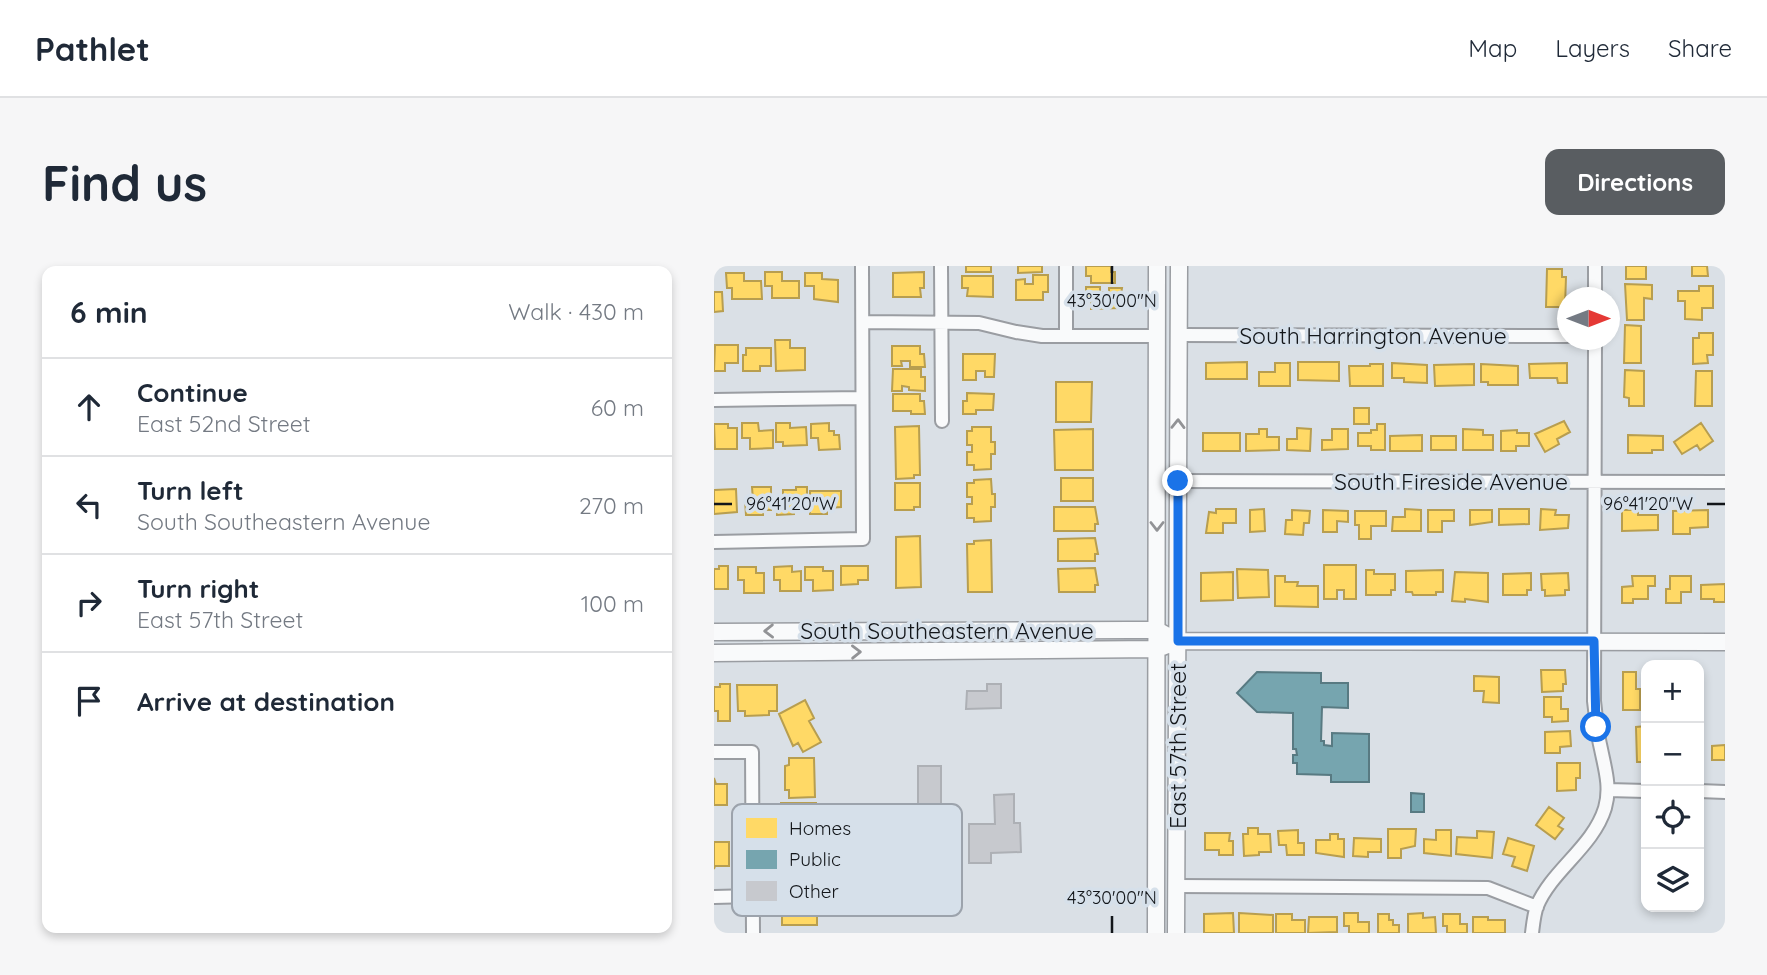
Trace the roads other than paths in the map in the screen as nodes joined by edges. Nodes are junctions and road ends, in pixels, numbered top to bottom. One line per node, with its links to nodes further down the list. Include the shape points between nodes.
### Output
1 (862, 266): 10 (street)
2 (941, 266): 9 (street)
3 (1066, 266): 12 (street)
4 (1157, 266): 13 (main road, East 57th Street)
5 (1167, 266): 11 (main road, via 1169,319)
6 (1179, 266): 11 (main road, East 57th Street)
7 (1595, 266): 8 (street)
8 (1595, 287)
9 (941, 321): 10 (street); 12 (street); 18 (street)
10 (863, 322): 16 (street)
11 (1179, 335): 14 (street, South Harrington Avenue); 19 (main road, East 57th Street, one-way to 11)
12 (1066, 336): 13 (street)
13 (1157, 336): 23 (main road, East 57th Street, one-way to 23)
14 (1557, 336)
15 (1595, 350): 20 (street)
16 (862, 398): 17 (street); 22 (street, via 863,539)
17 (714, 400)
18 (942, 421)
19 (1178, 481): 20 (street, South Fireside Avenue); 25 (main road, East 57th Street)
20 (1594, 482): 21 (street, South Fireside Avenue); 26 (street)
21 (1725, 482)
22 (714, 542)
23 (1157, 630): 24 (main road, South Southeastern Avenue, one-way to 24); 25 (main road, South Southeastern Avenue); 28 (main road, East 57th Street)
24 (714, 632)
25 (1178, 641): 26 (main road, South Southeastern Avenue); 28 (main road, South Southeastern Avenue); 36 (main road, East 57th Street)
26 (1594, 641): 27 (main road, South Southeastern Avenue); 31 (street, via 1596,727)
27 (1725, 642)
28 (1157, 649): 29 (main road, South Southeastern Avenue, one-way to 28); 40 (main road, East 57th Street)
29 (714, 653)
30 (714, 752): 35 (street, via 752,752)
31 (1608, 790): 32 (street); 39 (street, via 1595,831)
32 (1641, 791)
33 (1704, 791): 34 (street)
34 (1725, 792)
35 (752, 804)
36 (1177, 886): 39 (street, via 1488,888); 41 (main road, East 57th Street)
37 (714, 897): 38 (street)
38 (732, 897)
39 (1537, 907): 42 (street)
40 (1157, 933)
41 (1176, 933)
42 (1532, 933)

